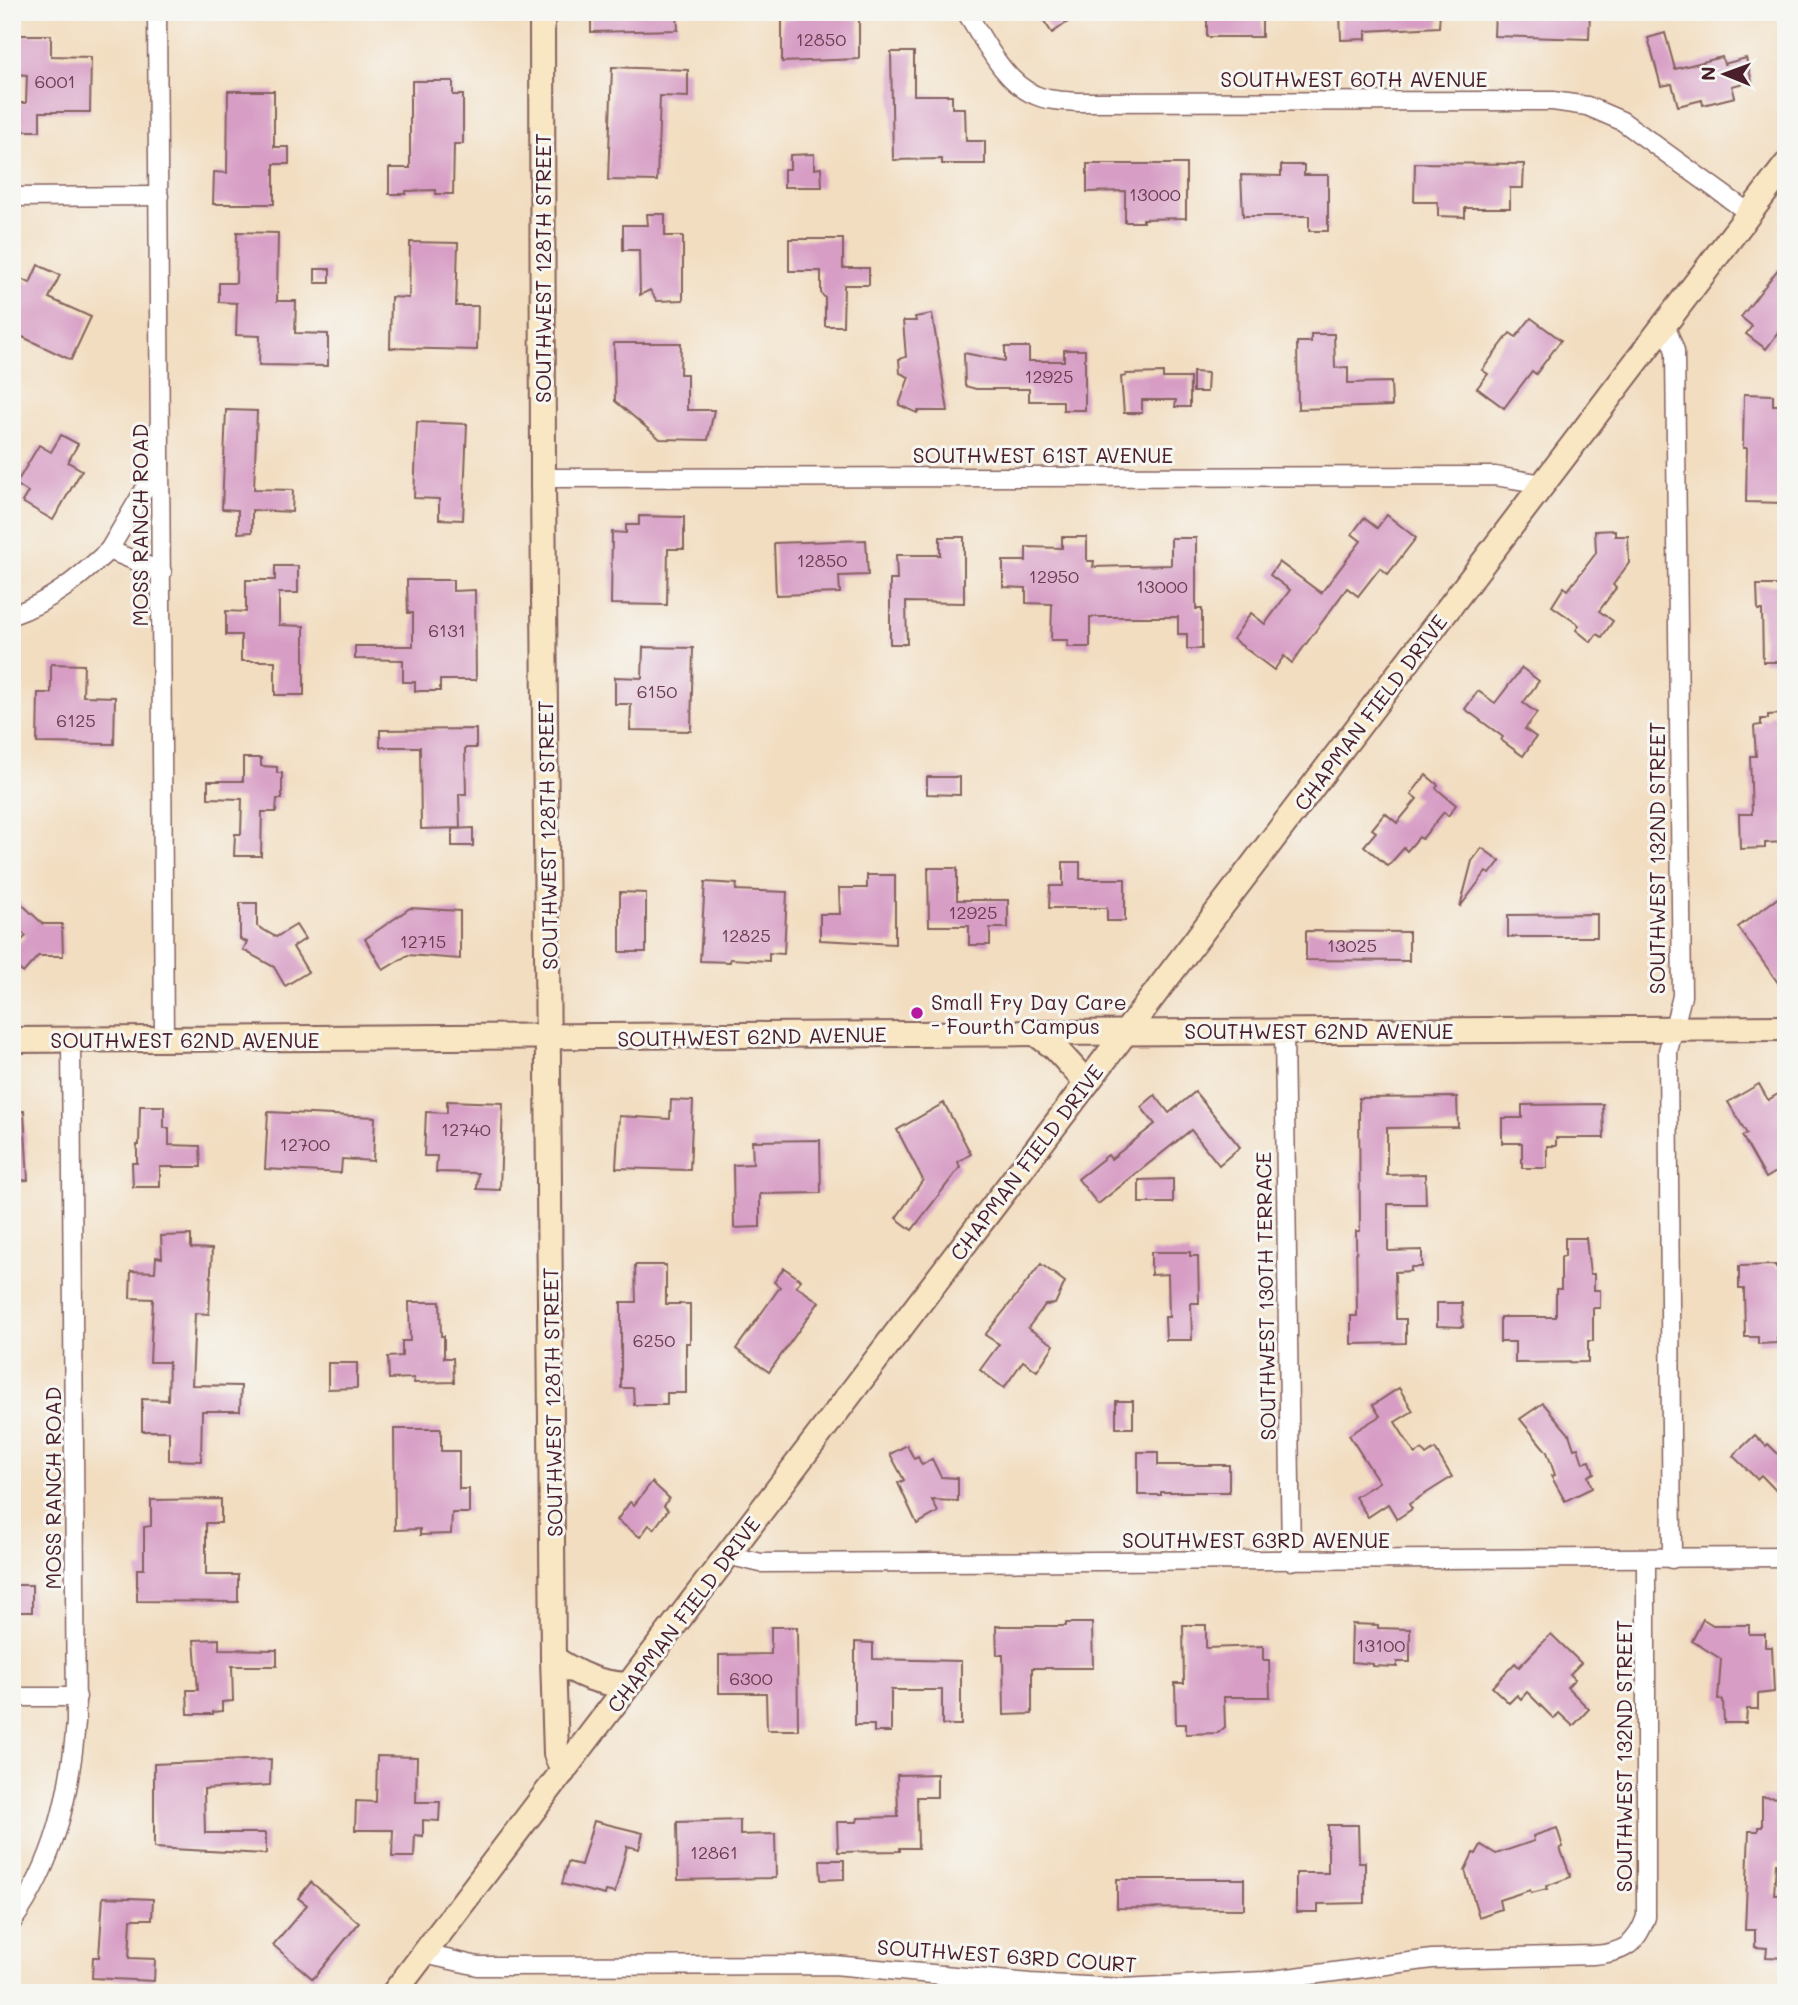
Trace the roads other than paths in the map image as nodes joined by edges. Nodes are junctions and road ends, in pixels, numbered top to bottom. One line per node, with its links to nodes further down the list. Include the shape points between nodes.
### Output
1 (157, 12): 5 (street, MOSS RANCH ROAD)
2 (541, 12): 10 (street, SOUTHWEST 128TH STREET)
3 (967, 12): 7 (street, SOUTHWEST 60TH AVENUE, via 1008,74 1024,89 1047,99 1571,103 1622,121)
4 (1786, 165): 7 (street, CHAPMAN FIELD DRIVE)
5 (159, 196): 6 (street); 9 (street, MOSS RANCH ROAD)
6 (12, 197)
7 (1749, 212): 8 (street, CHAPMAN FIELD DRIVE)
8 (1665, 324): 11 (street, CHAPMAN FIELD DRIVE); 16 (street, SOUTHWEST 132ND STREET, via 1676,364 1682,996)
9 (162, 459): 12 (street); 13 (street, MOSS RANCH ROAD)
10 (543, 478): 11 (street, SOUTHWEST 61ST AVENUE, via 1495,475); 20 (street, SOUTHWEST 128TH STREET)
11 (1543, 484): 18 (street, CHAPMAN FIELD DRIVE)
12 (109, 550): 13 (street); 14 (street, via 67,587)
13 (162, 572): 21 (street, MOSS RANCH ROAD)
14 (12, 615)
15 (1786, 1028): 16 (street, SOUTHWEST 62ND AVENUE)
16 (1673, 1029): 17 (street, SOUTHWEST 62ND AVENUE); 27 (street, SOUTHWEST 132ND STREET, via 1668,1051)
17 (1284, 1031): 18 (street, SOUTHWEST 62ND AVENUE); 29 (street, SOUTHWEST 130TH TERRACE)
18 (1126, 1032): 19 (street, SOUTHWEST 62ND AVENUE); 24 (street, CHAPMAN FIELD DRIVE)
19 (1035, 1033): 20 (street, SOUTHWEST 62ND AVENUE); 24 (street)
20 (549, 1037): 21 (street, SOUTHWEST 62ND AVENUE); 30 (street, SOUTHWEST 128TH STREET)
21 (164, 1038): 23 (street, SOUTHWEST 62ND AVENUE)
22 (12, 1040): 23 (street, SOUTHWEST 62ND AVENUE)
23 (71, 1040): 33 (street, MOSS RANCH ROAD)
24 (1087, 1083): 25 (street, CHAPMAN FIELD DRIVE)
25 (727, 1555): 29 (street, SOUTHWEST 63RD AVENUE, via 761,1563); 31 (street, CHAPMAN FIELD DRIVE)
26 (1786, 1558): 27 (street, SOUTHWEST 63RD AVENUE)
27 (1672, 1559): 28 (street, SOUTHWEST 63RD AVENUE)
28 (1646, 1560): 29 (street, SOUTHWEST 63RD AVENUE); 36 (street, SOUTHWEST 132ND STREET, via 1646,1917 1639,1936)
29 (1291, 1561)
30 (553, 1658): 31 (street, via 582,1676); 34 (street, SOUTHWEST 128TH STREET, via 556,1754)
31 (628, 1685): 34 (street, CHAPMAN FIELD DRIVE)
32 (12, 1697): 33 (street)
33 (77, 1697): 35 (street, MOSS RANCH ROAD, via 73,1761 57,1830 32,1893)
34 (563, 1772): 37 (street, CHAPMAN FIELD DRIVE)
35 (12, 1922)
36 (1627, 1947): 37 (street, SOUTHWEST 63RD COURT, via 1604,1954 1432,1959 1265,1980 1122,1988 834,1965 478,1966)
37 (424, 1954): 38 (street, CHAPMAN FIELD DRIVE)
38 (394, 1993)

